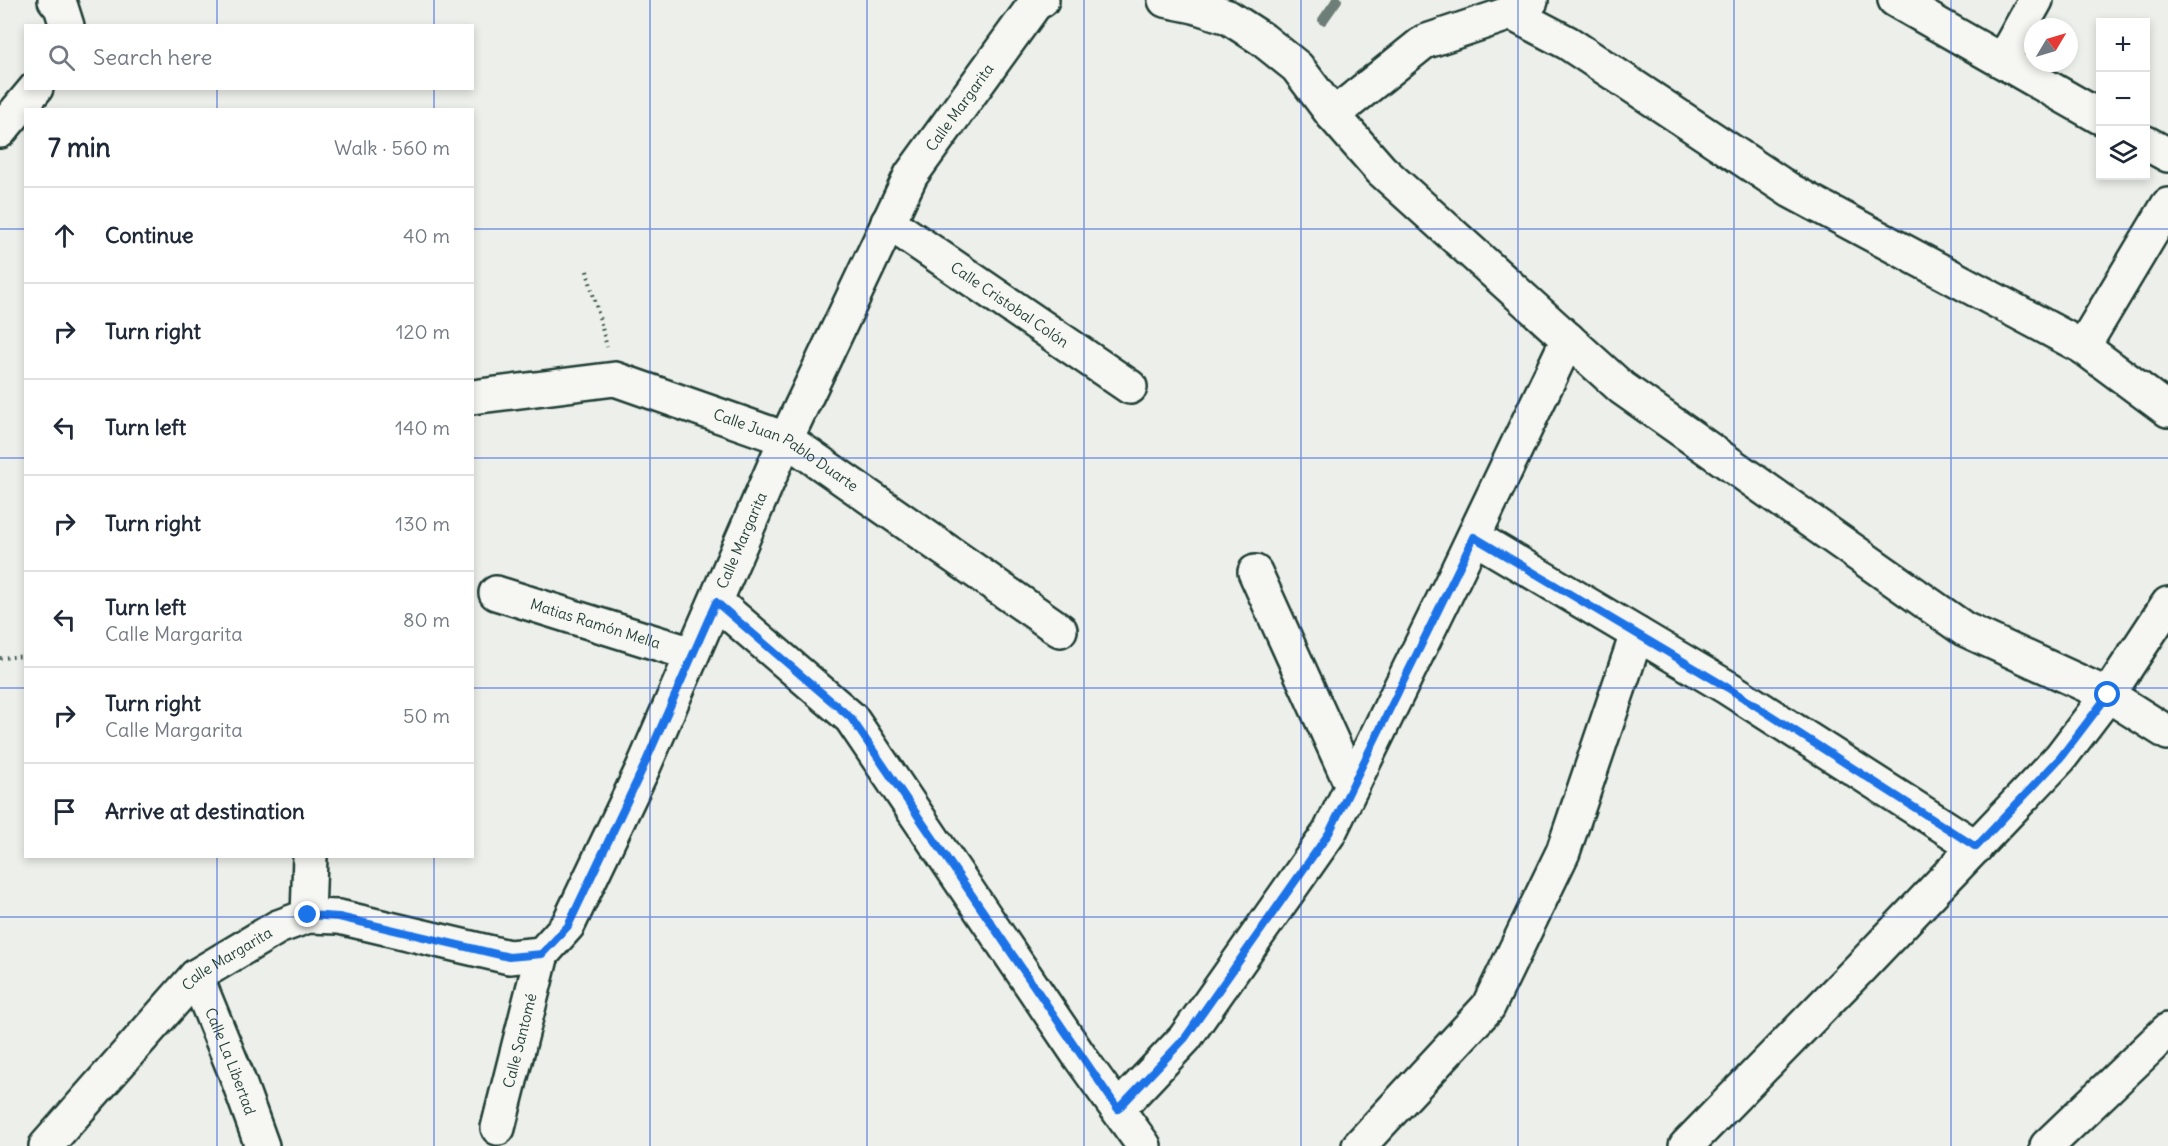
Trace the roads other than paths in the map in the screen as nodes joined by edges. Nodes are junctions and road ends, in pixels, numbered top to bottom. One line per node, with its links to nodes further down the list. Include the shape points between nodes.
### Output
1 (1042, 0): 14 (street, Calle Margarita, via 1035,4 911,175)
2 (1165, 0): 8 (street, via 1228,17 1262,39 1297,67)
3 (1895, 0): 6 (street)
4 (2036, 0): 6 (street)
5 (1522, 7): 8 (street, via 1424,42); 16 (street, via 1568,44 1791,191)
6 (2002, 61): 9 (street)
7 (34, 90): 10 (street)
8 (1333, 115): 15 (street, via 1381,170)
9 (2096, 115)
10 (0, 131)
11 (2150, 145): 12 (street)
12 (2168, 155)
13 (2168, 206): 16 (street)
14 (888, 222): 17 (street, Calle Cristobal Colón); 20 (street, Calle Margarita)
15 (1568, 339): 21 (street); 29 (street, via 1622,388 1964,629)
16 (2083, 347): 19 (street)
17 (1130, 387)
18 (474, 397): 20 (street, Calle Juan Pablo Duarte, via 615,380)
19 (2168, 410)
20 (786, 439): 24 (street, Calle Margarita); 26 (street, Calle Juan Pablo Duarte)
21 (1474, 537): 27 (street); 31 (street)
22 (1255, 572): 31 (street)
23 (496, 593): 28 (street, Matias Ramón Mella)
24 (716, 602): 28 (street, Calle Margarita); 38 (street, via 851,718)
25 (2168, 604): 29 (street)
26 (1059, 630)
27 (1637, 634): 32 (street); 43 (street, via 1563,852 1488,1007)
28 (692, 654): 35 (street, Calle Margarita, via 568,926)
29 (2108, 695): 30 (street); 32 (street, via 2060,758)
30 (2168, 733)
31 (1352, 786): 38 (street, via 1329,833 1185,1038)
32 (1976, 847): 44 (street)
33 (310, 858): 34 (street)
34 (308, 915): 35 (street, Calle Margarita, via 339,917 509,957); 36 (street, Calle Margarita, via 278,927)
35 (542, 954): 39 (street, Calle Santomé)
36 (196, 976): 40 (street, Calle Margarita); 41 (street, Calle La Libertad)
37 (2168, 1030): 45 (street)
38 (1118, 1109): 42 (street)
39 (498, 1128)
40 (46, 1146)
41 (262, 1146)
42 (1144, 1146)
43 (1359, 1146)
44 (1686, 1146)
45 (2047, 1146)

